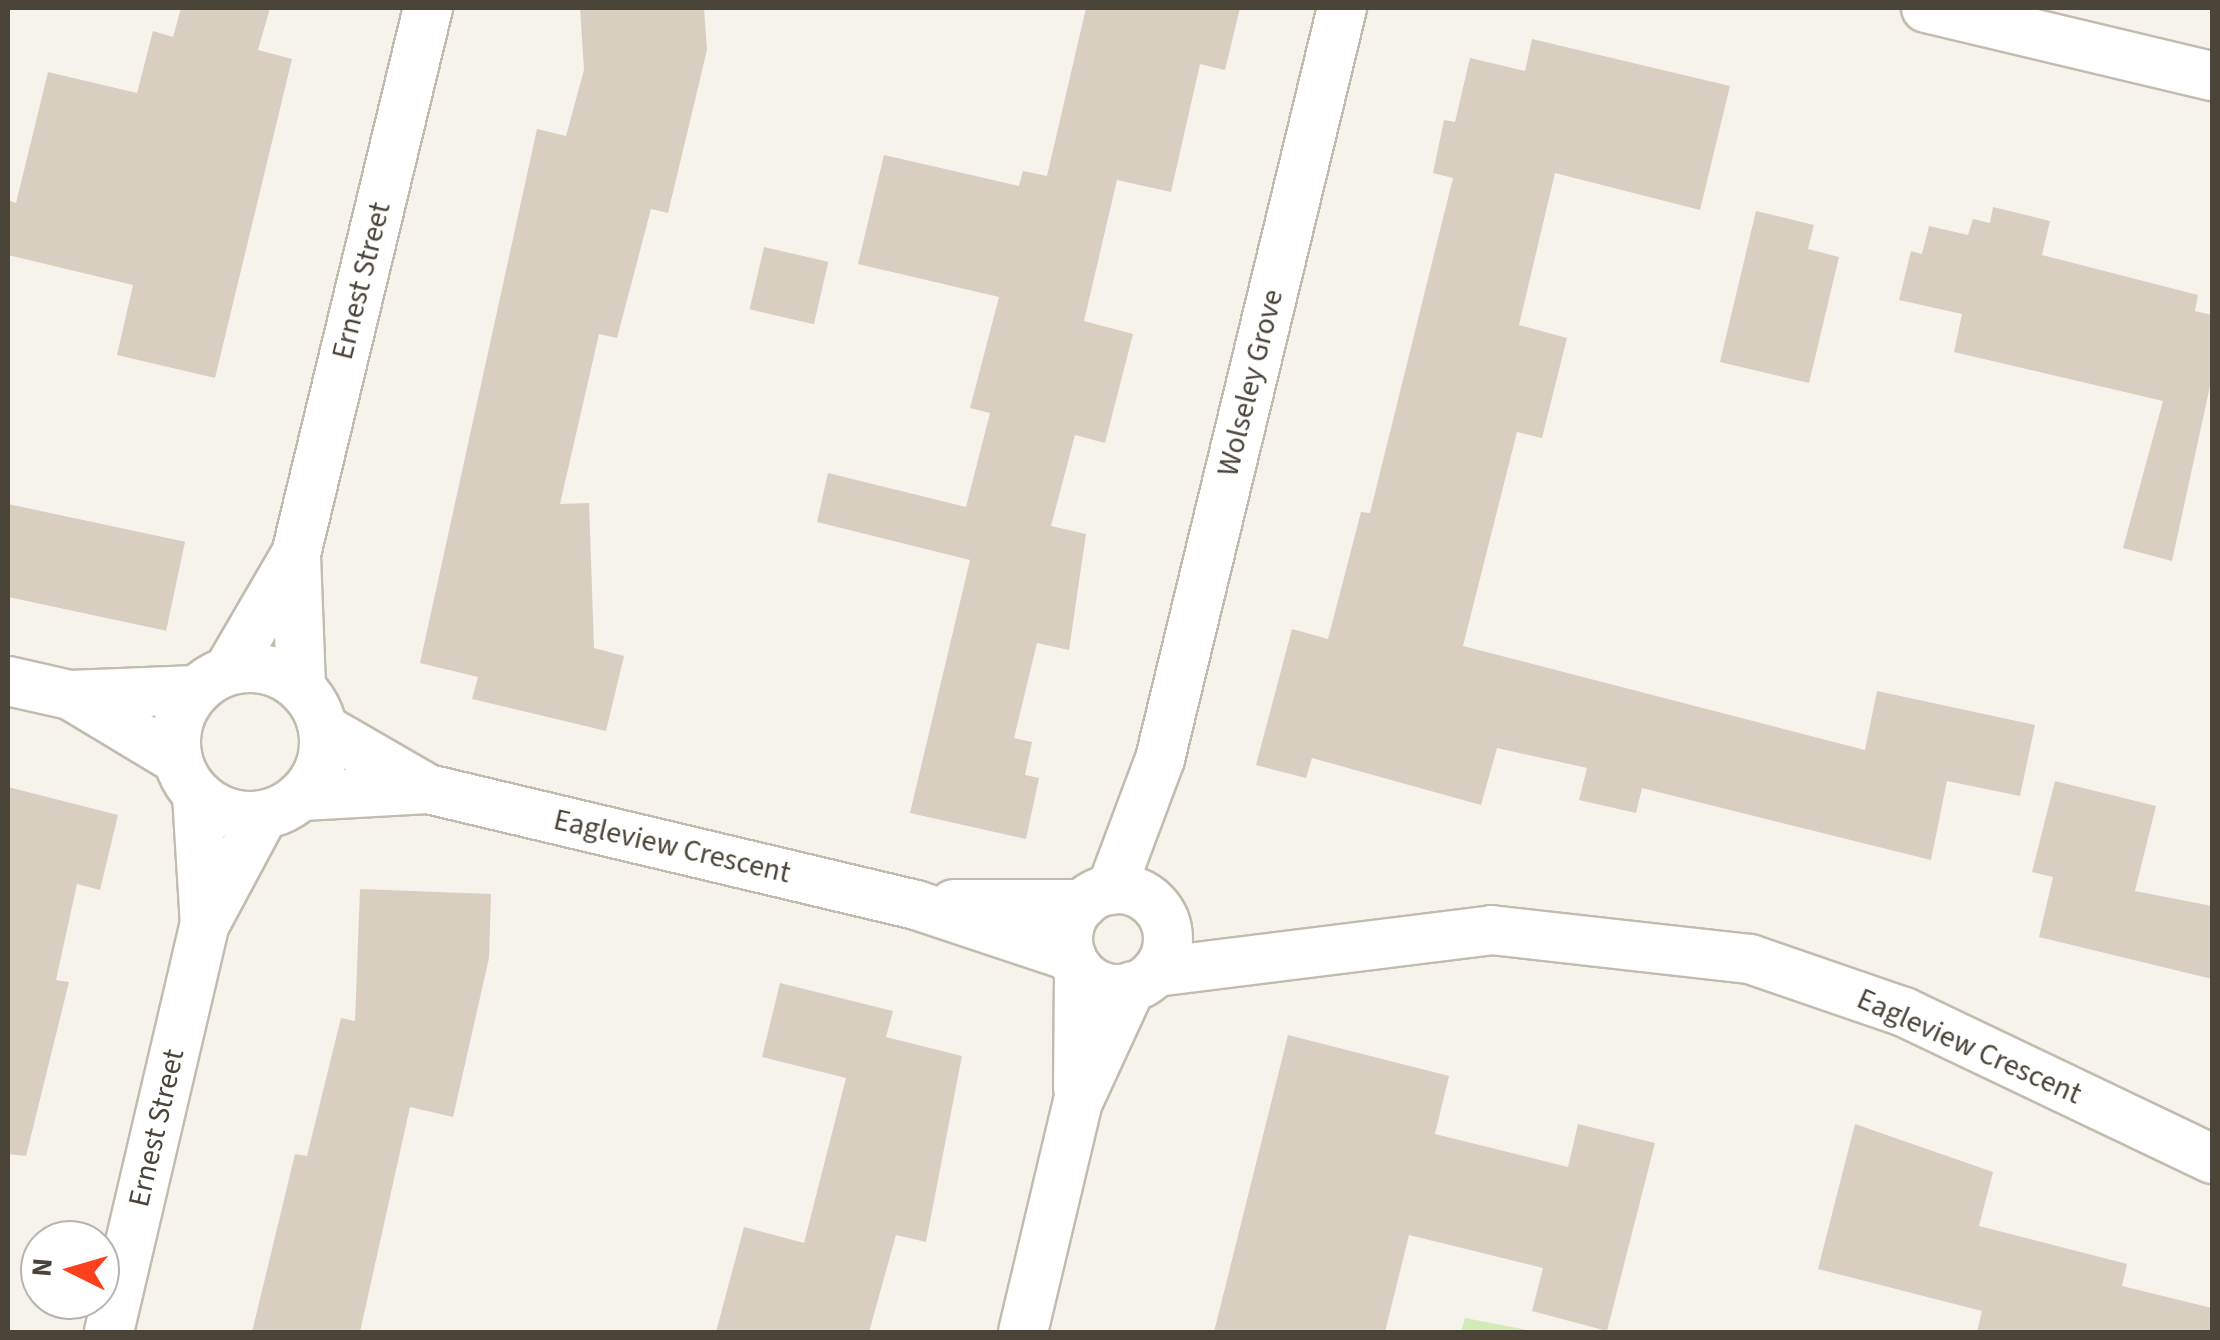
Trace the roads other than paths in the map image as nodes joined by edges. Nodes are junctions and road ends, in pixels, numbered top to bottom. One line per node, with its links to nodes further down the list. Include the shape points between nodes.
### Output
1 (428, 8): 5 (street, Ernest Street)
2 (1342, 8): 14 (street, Wolseley Grove)
3 (1926, 8): 4 (street)
4 (2212, 76)
5 (296, 554): 6 (street, Ernest Street); 8 (street, Ernest Street)
6 (212, 679): 8 (street, via 279,672); 9 (street); 11 (street, via 175,736)
7 (8, 681): 9 (street)
8 (300, 686): 10 (street)
9 (70, 695): 11 (street)
10 (324, 729): 12 (street, Eagleview Crescent); 13 (street, via 324,753)
11 (187, 777): 13 (street, via 216,809); 16 (street, Ernest Street)
12 (428, 789): 13 (street, Eagleview Crescent); 15 (street, Eagleview Crescent)
13 (283, 806): 16 (street, Ernest Street)
14 (1126, 903): 15 (street, Eagleview Crescent); 17 (street, Eagleview Crescent); 18 (street, via 1069,929); 19 (street)
15 (916, 904): 18 (street, Eagleview Crescent)
16 (205, 924): 22 (street, Ernest Street)
17 (1302, 952): 19 (street, Eagleview Crescent); 21 (street, Eagleview Crescent, via 1491,930 1750,959 1904,1012)
18 (1076, 964): 19 (street, Eagleview Crescent, via 1102,987); 20 (street)
19 (1144, 980): 20 (street)
20 (1078, 1102): 23 (street)
21 (2212, 1159)
22 (108, 1332)
23 (1023, 1332)

